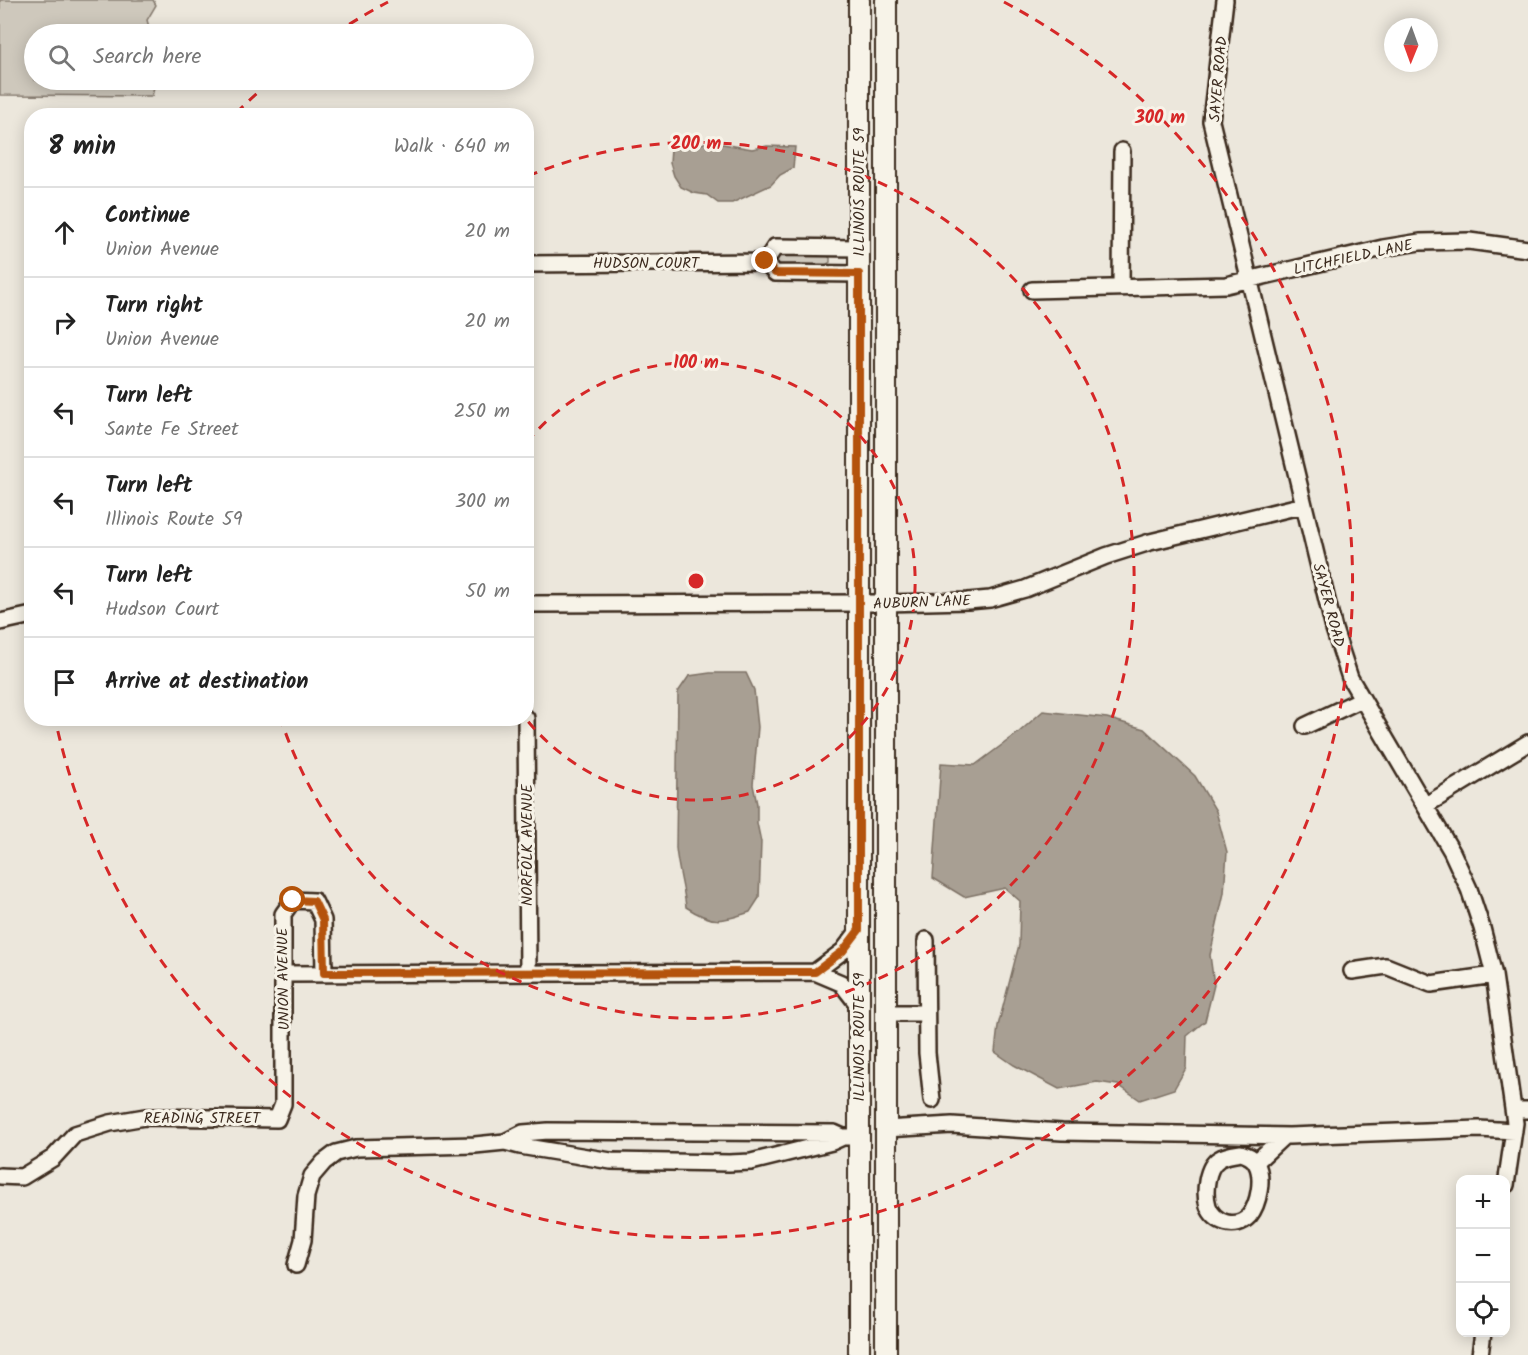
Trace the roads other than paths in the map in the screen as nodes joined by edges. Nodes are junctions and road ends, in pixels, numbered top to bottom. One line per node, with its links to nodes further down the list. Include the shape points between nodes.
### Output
1 (859, 0): 5 (main road, ILLINOIS ROUTE 59)
2 (886, 0): 15 (main road, ILLINOIS ROUTE 59)
3 (1225, 0): 10 (street, SAYER ROAD, via 1211,121)
4 (1122, 151): 11 (street)
5 (859, 248): 7 (street, via 775,247); 9 (main road, ILLINOIS ROUTE 59)
6 (1528, 249): 10 (street, LITCHFIELD LANE, via 1469,241 1420,242)
7 (765, 261): 8 (street, HUDSON COURT); 9 (street, HUDSON COURT, via 775,273)
8 (534, 264)
9 (859, 274): 14 (main road, ILLINOIS ROUTE 59)
10 (1250, 280): 11 (street, LITCHFIELD LANE, via 1226,285); 13 (street, SAYER ROAD)
11 (1121, 287): 12 (street, LITCHFIELD LANE)
12 (1032, 290)
13 (1304, 505): 15 (street, AUBURN LANE, via 1150,542 1004,596); 19 (street, SAYER ROAD, via 1334,629 1350,678)
14 (859, 603): 15 (street, AUBURN LANE); 16 (street, AUBURN LANE); 24 (main road, ILLINOIS ROUTE 59)
15 (886, 603): 33 (main road, ILLINOIS ROUTE 59)
16 (534, 604)
17 (24, 617): 18 (street)
18 (0, 622)
19 (1362, 699): 21 (street); 23 (street, SAYER ROAD)
20 (526, 726): 27 (street, NORFOLK AVENUE)
21 (1305, 726)
22 (1528, 743): 23 (street)
23 (1426, 805): 31 (street, SAYER ROAD, via 1468,889)
24 (859, 930): 28 (street, via 843,951); 32 (main road, ILLINOIS ROUTE 59)
25 (926, 940): 34 (street)
26 (1352, 971): 31 (street, via 1386,966 1431,984)
27 (528, 972): 28 (street); 29 (street)
28 (815, 972): 32 (street, via 840,983)
29 (324, 973): 30 (street); 30 (street, UNION AVENUE, via 323,920 314,901 293,900 283,914)
30 (284, 974): 37 (street, UNION AVENUE, via 283,1104)
31 (1494, 975): 36 (street, SAYER ROAD)
32 (859, 1006): 42 (main road, ILLINOIS ROUTE 59)
33 (886, 1013): 34 (street); 38 (main road, ILLINOIS ROUTE 59)
34 (926, 1013): 35 (street)
35 (932, 1100)
36 (1520, 1110): 39 (street, SAYER ROAD)
37 (277, 1119): 47 (street, READING STREET, via 145,1117 110,1123 75,1134 53,1158 22,1177)
38 (886, 1130): 40 (street, via 952,1125 1062,1132); 51 (main road, ILLINOIS ROUTE 59)
39 (1514, 1131): 41 (street); 46 (street, SAYER ROAD)
40 (1201, 1134): 41 (street); 44 (street)
41 (1284, 1136): 45 (street)
42 (851, 1137): 43 (street, via 834,1133 548,1131 523,1133); 43 (street, via 751,1162 729,1163 611,1161); 50 (main road, ILLINOIS ROUTE 59)
43 (506, 1142): 48 (street, via 357,1148 336,1153 312,1176)
44 (1219, 1159): 45 (street, via 1241,1153); 45 (street, via 1209,1176 1206,1202 1210,1212 1227,1224 1240,1222 1249,1215 1256,1201 1260,1175)
45 (1256, 1162)
46 (1507, 1175)
47 (0, 1176)
48 (296, 1264)
49 (1482, 1337): 52 (street)
50 (859, 1355)
51 (886, 1355)
52 (1480, 1355)

